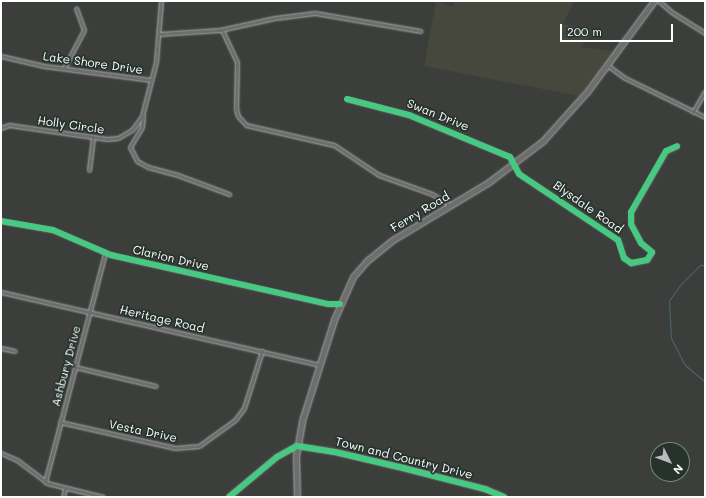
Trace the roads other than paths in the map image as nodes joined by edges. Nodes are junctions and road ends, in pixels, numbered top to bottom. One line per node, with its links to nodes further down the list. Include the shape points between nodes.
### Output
1 (161, 1): 8 (street, Lake Shore Drive)
2 (654, 1): 10 (main road, Ferry Road)
3 (659, 1): 7 (street, via 673,14)
4 (76, 8): 11 (street, via 84,30)
5 (222, 30): 6 (street, via 284,16 315,13); 8 (street); 24 (street, via 237,62 236,109 243,123 254,128 334,145 379,175 432,194)
6 (420, 31)
7 (705, 33)
8 (159, 34): 12 (street, Lake Shore Drive, via 157,58)
9 (1, 56): 11 (street, Lake Shore Drive)
10 (607, 65): 16 (street, via 625,78); 21 (main road, Ferry Road, via 569,115)
11 (64, 68): 12 (street, Lake Shore Drive)
12 (151, 80): 15 (street, Holly Circle)
13 (705, 91): 16 (street)
14 (347, 99): 21 (street, Swan Drive, via 409,115 506,154)
15 (143, 112): 19 (street, Holly Circle, via 136,126 124,136 113,139); 23 (street, via 142,127 130,147 137,161)
16 (693, 112): 17 (street)
17 (705, 117)
18 (1, 128): 19 (street, Holly Circle, via 9,124)
19 (93, 138): 22 (street)
20 (677, 146): 21 (street, Blysdale Road, via 664,153 631,212 631,224 641,243 652,252 649,259 639,263 626,260 618,240 519,174)
21 (514, 164): 24 (main road, Ferry Road)
22 (89, 170)
23 (229, 194)
24 (450, 205): 28 (main road, Ferry Road, via 379,250 353,278)
25 (1, 221): 26 (street, Clarion Drive, via 53,230)
26 (105, 253): 28 (street, Clarion Drive, via 328,304); 29 (street, Ashbury Drive)
27 (1, 292): 29 (street, Heritage Road)
28 (340, 304): 33 (main road, Ferry Road)
29 (89, 312): 32 (street, Heritage Road); 34 (street, Ashbury Drive)
30 (1, 348): 31 (street)
31 (15, 351)
32 (262, 351): 33 (street, Heritage Road); 36 (street, Vesta Drive, via 244,408 235,420 199,446 175,448)
33 (319, 365): 37 (main road, Ferry Road)
34 (75, 367): 35 (street); 36 (street, Ashbury Drive)
35 (156, 386)
36 (60, 422): 39 (street, Ashbury Drive)
37 (297, 446): 43 (street, via 277,458); 44 (main road, Ferry Road); 45 (street, Town and Country Drive, via 335,452 485,489)
38 (1, 454): 39 (street, via 17,460)
39 (45, 482): 40 (street)
40 (65, 489): 41 (street); 42 (street)
41 (63, 497)
42 (103, 497)
43 (229, 497)
44 (297, 497)
45 (504, 497)

